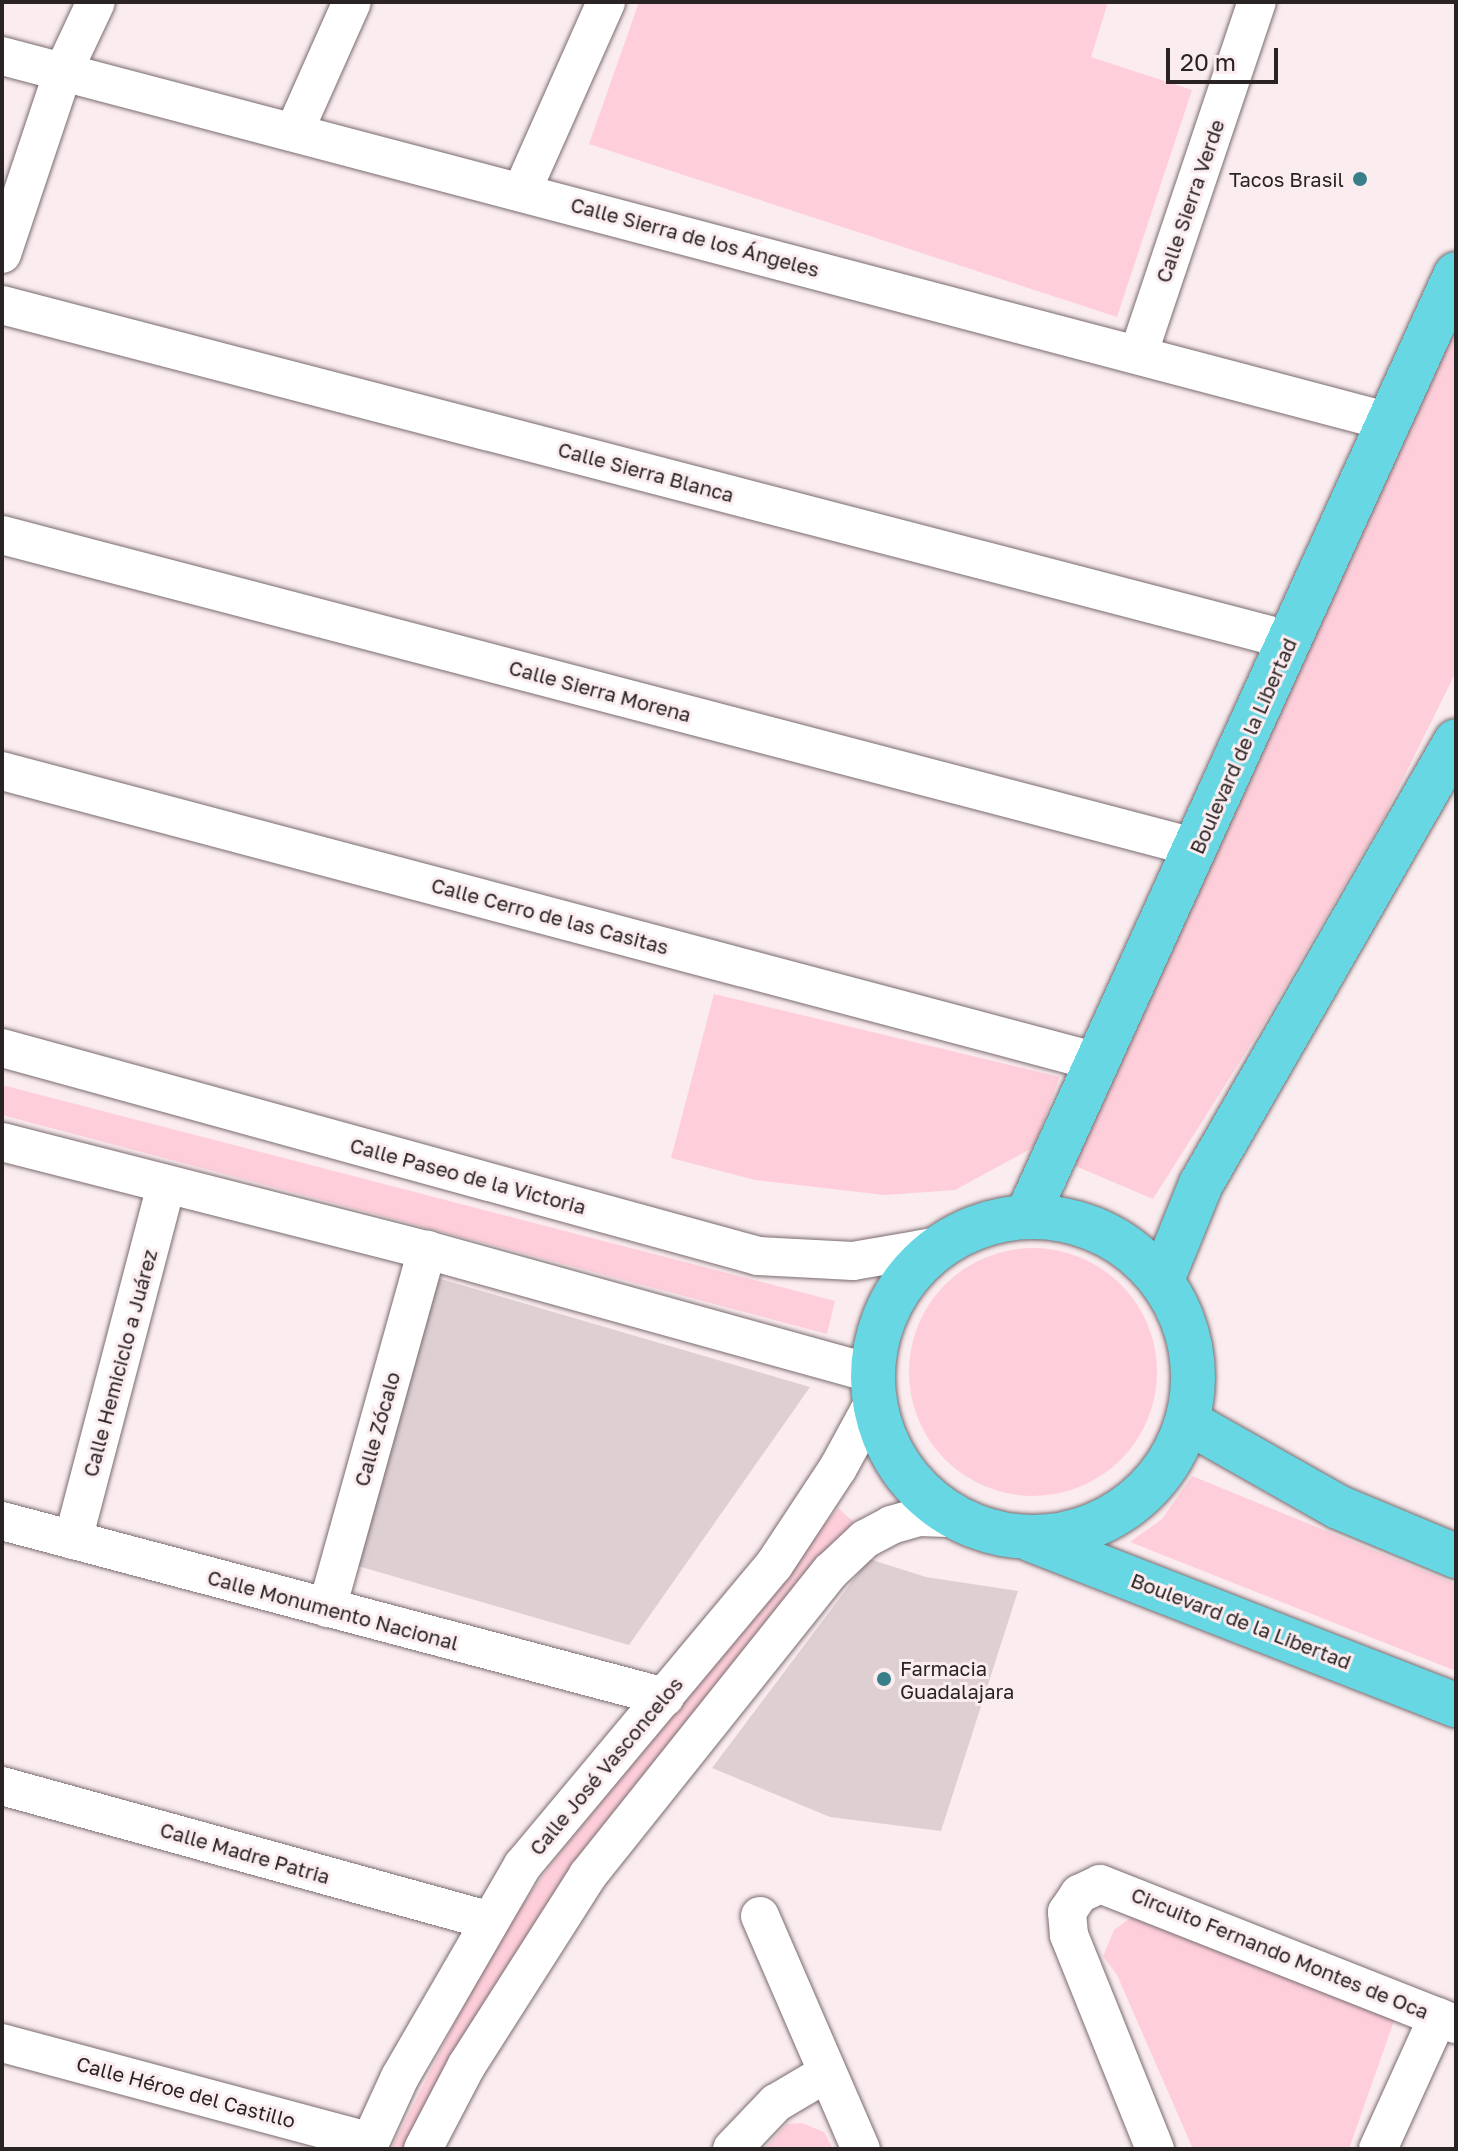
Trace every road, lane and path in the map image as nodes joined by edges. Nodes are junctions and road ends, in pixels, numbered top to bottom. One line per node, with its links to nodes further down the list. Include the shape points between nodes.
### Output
1 (96, 2): 6 (street)
2 (352, 2): 7 (street)
3 (606, 2): 8 (street)
4 (1257, 2): 12 (street, Calle Sierra Verde)
5 (2, 56): 6 (street, Calle Sierra de los Ángeles)
6 (63, 72): 7 (street, Calle Sierra de los Ángeles); 9 (street)
7 (294, 132): 8 (street, Calle Sierra de los Ángeles)
8 (522, 191): 12 (street, Calle Sierra de los Ángeles)
9 (2, 254)
10 (1456, 274): 13 (main road, Boulevard de la Libertad)
11 (2, 305): 15 (street, Calle Sierra Blanca)
12 (1138, 355): 13 (street, Calle Sierra de los Ángeles)
13 (1386, 421): 15 (main road, Boulevard de la Libertad)
14 (2, 535): 18 (street, Calle Sierra Morena)
15 (1289, 640): 18 (main road, Boulevard de la Libertad)
16 (1456, 741): 26 (main road, via 1201,1184)
17 (2, 771): 20 (street, Calle Cerro de las Casitas)
18 (1198, 848): 20 (main road, Boulevard de la Libertad)
19 (2, 1048): 24 (street, Calle Paseo de la Victoria, via 758,1256 853,1261)
20 (1098, 1062): 23 (main road, Boulevard de la Libertad)
21 (2, 1142): 22 (street)
22 (166, 1186): 25 (street); 32 (street, Calle Hemiciclo a Juárez)
23 (1027, 1216): 24 (main road, via 981,1225); 26 (main road, via 1078,1223 1124,1245)
24 (939, 1246): 27 (main road, via 912,1270 891,1301 877,1334)
25 (427, 1250): 27 (street); 34 (street, Calle Zócalo)
26 (1162, 1280): 28 (main road, via 1181,1312 1192,1348)
27 (872, 1388): 29 (main road, Boulevard de la Libertad, via 884,1437 901,1469 925,1497); 35 (street, Calle José Vasconcelos, via 783,1553)
28 (1188, 1422): 31 (main road, via 1165,1470 1127,1508 1079,1531); 33 (main road, via 1338,1507)
29 (956, 1518): 31 (main road, Boulevard de la Libertad); 44 (street, via 919,1517 891,1525 865,1539 831,1571 588,1875 467,2065)
30 (2, 1521): 32 (street, Calle Monumento Nacional)
31 (1026, 1537): 36 (main road, Boulevard de la Libertad)
32 (73, 1540): 34 (street, Calle Monumento Nacional)
33 (1456, 1556)
34 (327, 1608): 35 (street, Calle Monumento Nacional)
35 (665, 1697): 39 (street, Calle José Vasconcelos, via 523,1865)
36 (1456, 1705)
37 (2, 1786): 39 (street, Calle Madre Patria)
38 (760, 1916): 42 (street)
39 (487, 1920): 43 (street, Calle José Vasconcelos)
40 (1447, 2021): 47 (street, Circuito Fernando Montes de Oca, via 1100,1884 1079,1894 1067,1912 1069,1935); 48 (street, Circuito Fernando Montes de Oca)
41 (2, 2043): 43 (street, Calle Héroe del Castillo)
42 (825, 2074): 45 (street, via 776,2103); 46 (street)
43 (368, 2145)
44 (423, 2149)
45 (732, 2149)
46 (861, 2149)
47 (1155, 2149)
48 (1378, 2149)

